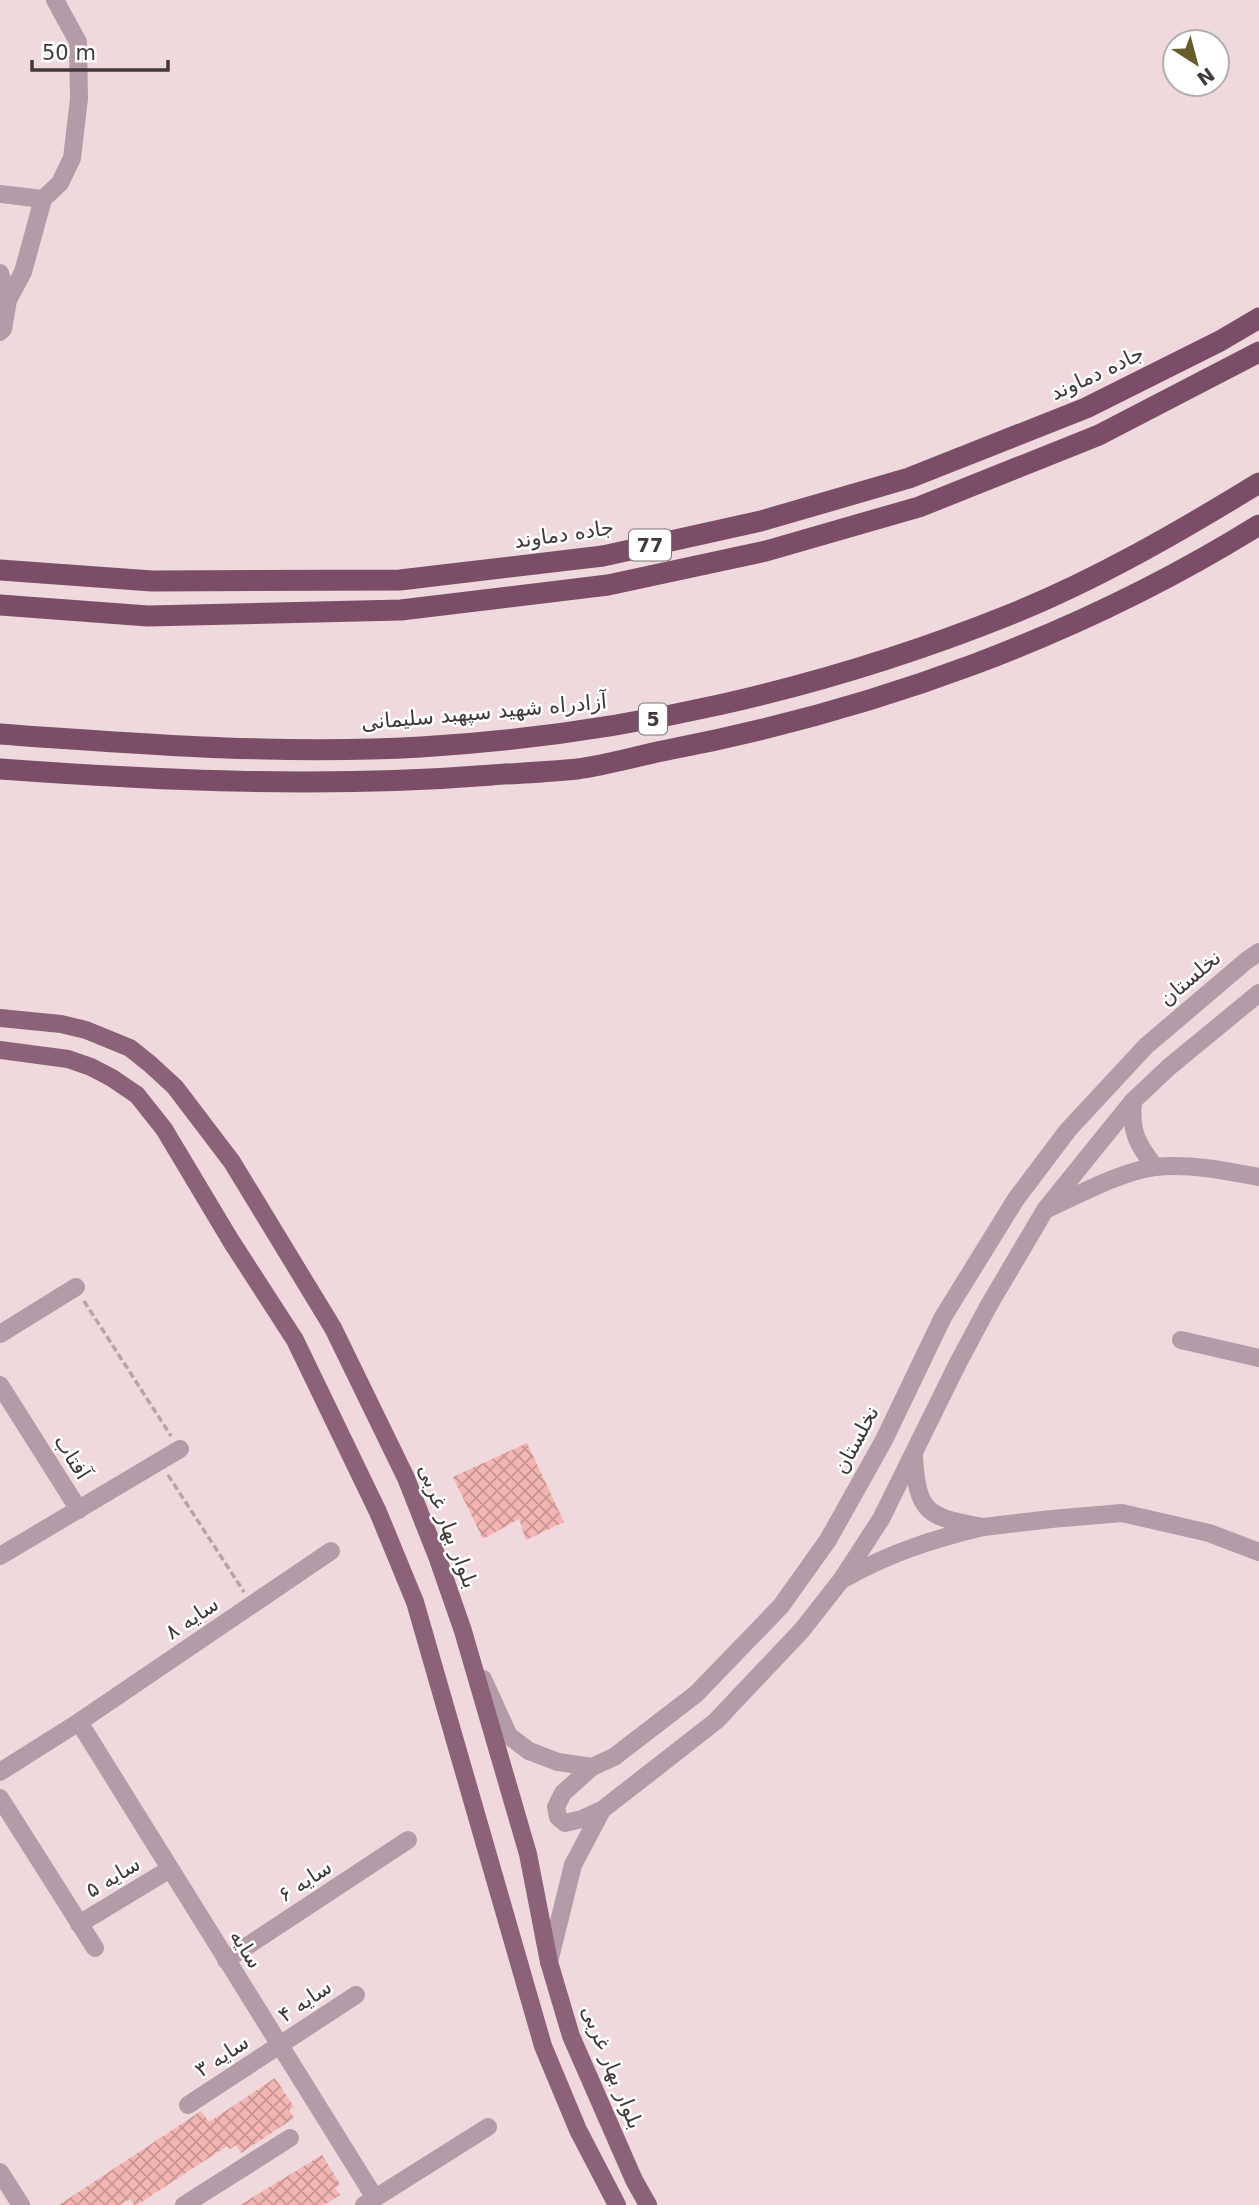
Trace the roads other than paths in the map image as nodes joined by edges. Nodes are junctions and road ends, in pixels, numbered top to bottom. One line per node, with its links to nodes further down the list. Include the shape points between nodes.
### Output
1 (55, 0): 3 (street, via 78,43 79,99 72,158 60,183)
2 (0, 194): 3 (street)
3 (43, 199): 5 (street, via 23,272)
4 (0, 273): 5 (street)
5 (8, 300): 7 (street)
6 (1259, 318): 11 (highway, جاده دماوند / 77, via 1086,408 909,478 761,521 603,556 400,580 152,581)
7 (0, 332)
8 (1259, 352): 12 (highway, 77, via 1099,435 919,507 766,551 608,585 401,610 148,616)
9 (1259, 483): 13 (highway, آزادراه شهید سپهبد سلیمانی / 5, via 1175,533 1011,614 920,648 723,705 574,733 420,747 272,749)
10 (1259, 525): 14 (highway, 5, via 1115,604 932,680 732,738 578,768 422,781 272,784)
11 (0, 570)
12 (0, 605)
13 (0, 734)
14 (0, 769)
15 (1259, 952): 38 (street, نخلستان, via 1146,1046 1068,1129 1016,1199 943,1317 884,1440 828,1541 781,1606 696,1693 614,1757)
16 (1259, 993): 19 (street)
17 (0, 1018): 36 (main road, بلوار بهار غربی, via 61,1024 130,1048 198,1114 333,1328 406,1478)
18 (0, 1050): 57 (main road, via 68,1059 112,1077 137,1096 164,1129 295,1340 378,1512 415,1602 543,2046 578,2130)
19 (1133, 1101): 20 (street, via 1130,1123 1139,1147); 22 (street)
20 (1155, 1167): 21 (street, via 1217,1169); 22 (street)
21 (1259, 1177)
22 (1045, 1210): 29 (street, via 958,1363)
23 (76, 1287): 24 (street)
24 (0, 1334)
25 (1181, 1340): 26 (street)
26 (1259, 1358)
27 (0, 1385): 30 (street, آفتاب)
28 (180, 1449): 30 (street)
29 (914, 1456): 31 (street, via 915,1486 926,1507 943,1520); 35 (street)
30 (79, 1510): 34 (street, آفتاب)
31 (983, 1527): 33 (street, via 1122,1513 1209,1533); 35 (street, via 883,1557)
32 (331, 1551): 37 (street, سایه ۸)
33 (1259, 1552)
34 (0, 1556)
35 (842, 1579): 41 (street, via 803,1630 716,1721)
36 (463, 1632): 38 (street, via 509,1736 529,1751 558,1762); 47 (main road, بلوار بهار غربی, via 528,1854)
37 (79, 1722): 39 (street, سایه ۸); 43 (street, سایه)
38 (592, 1767): 41 (street, نخلستان, via 564,1793 556,1807 558,1817 565,1823)
39 (0, 1772)
40 (0, 1798): 44 (street)
41 (602, 1810): 47 (street, via 573,1865)
42 (408, 1840): 46 (street, سایه ۶)
43 (170, 1869): 44 (street, سایه ۵); 46 (street, سایه)
44 (79, 1924): 45 (street)
45 (95, 1948)
46 (226, 1960): 49 (street, سایه)
47 (550, 1962): 58 (main road, بلوار بهار غربی, via 571,2036)
48 (356, 1995): 49 (street, سایه ۴)
49 (280, 2045): 50 (street, سایه ۳); 54 (street, سایه)
50 (188, 2105)
51 (488, 2127): 54 (street, سایه)
52 (290, 2138): 56 (street)
53 (0, 2172): 55 (street)
54 (369, 2202)
55 (21, 2205)
56 (184, 2205)
57 (617, 2205)
58 (648, 2205)

